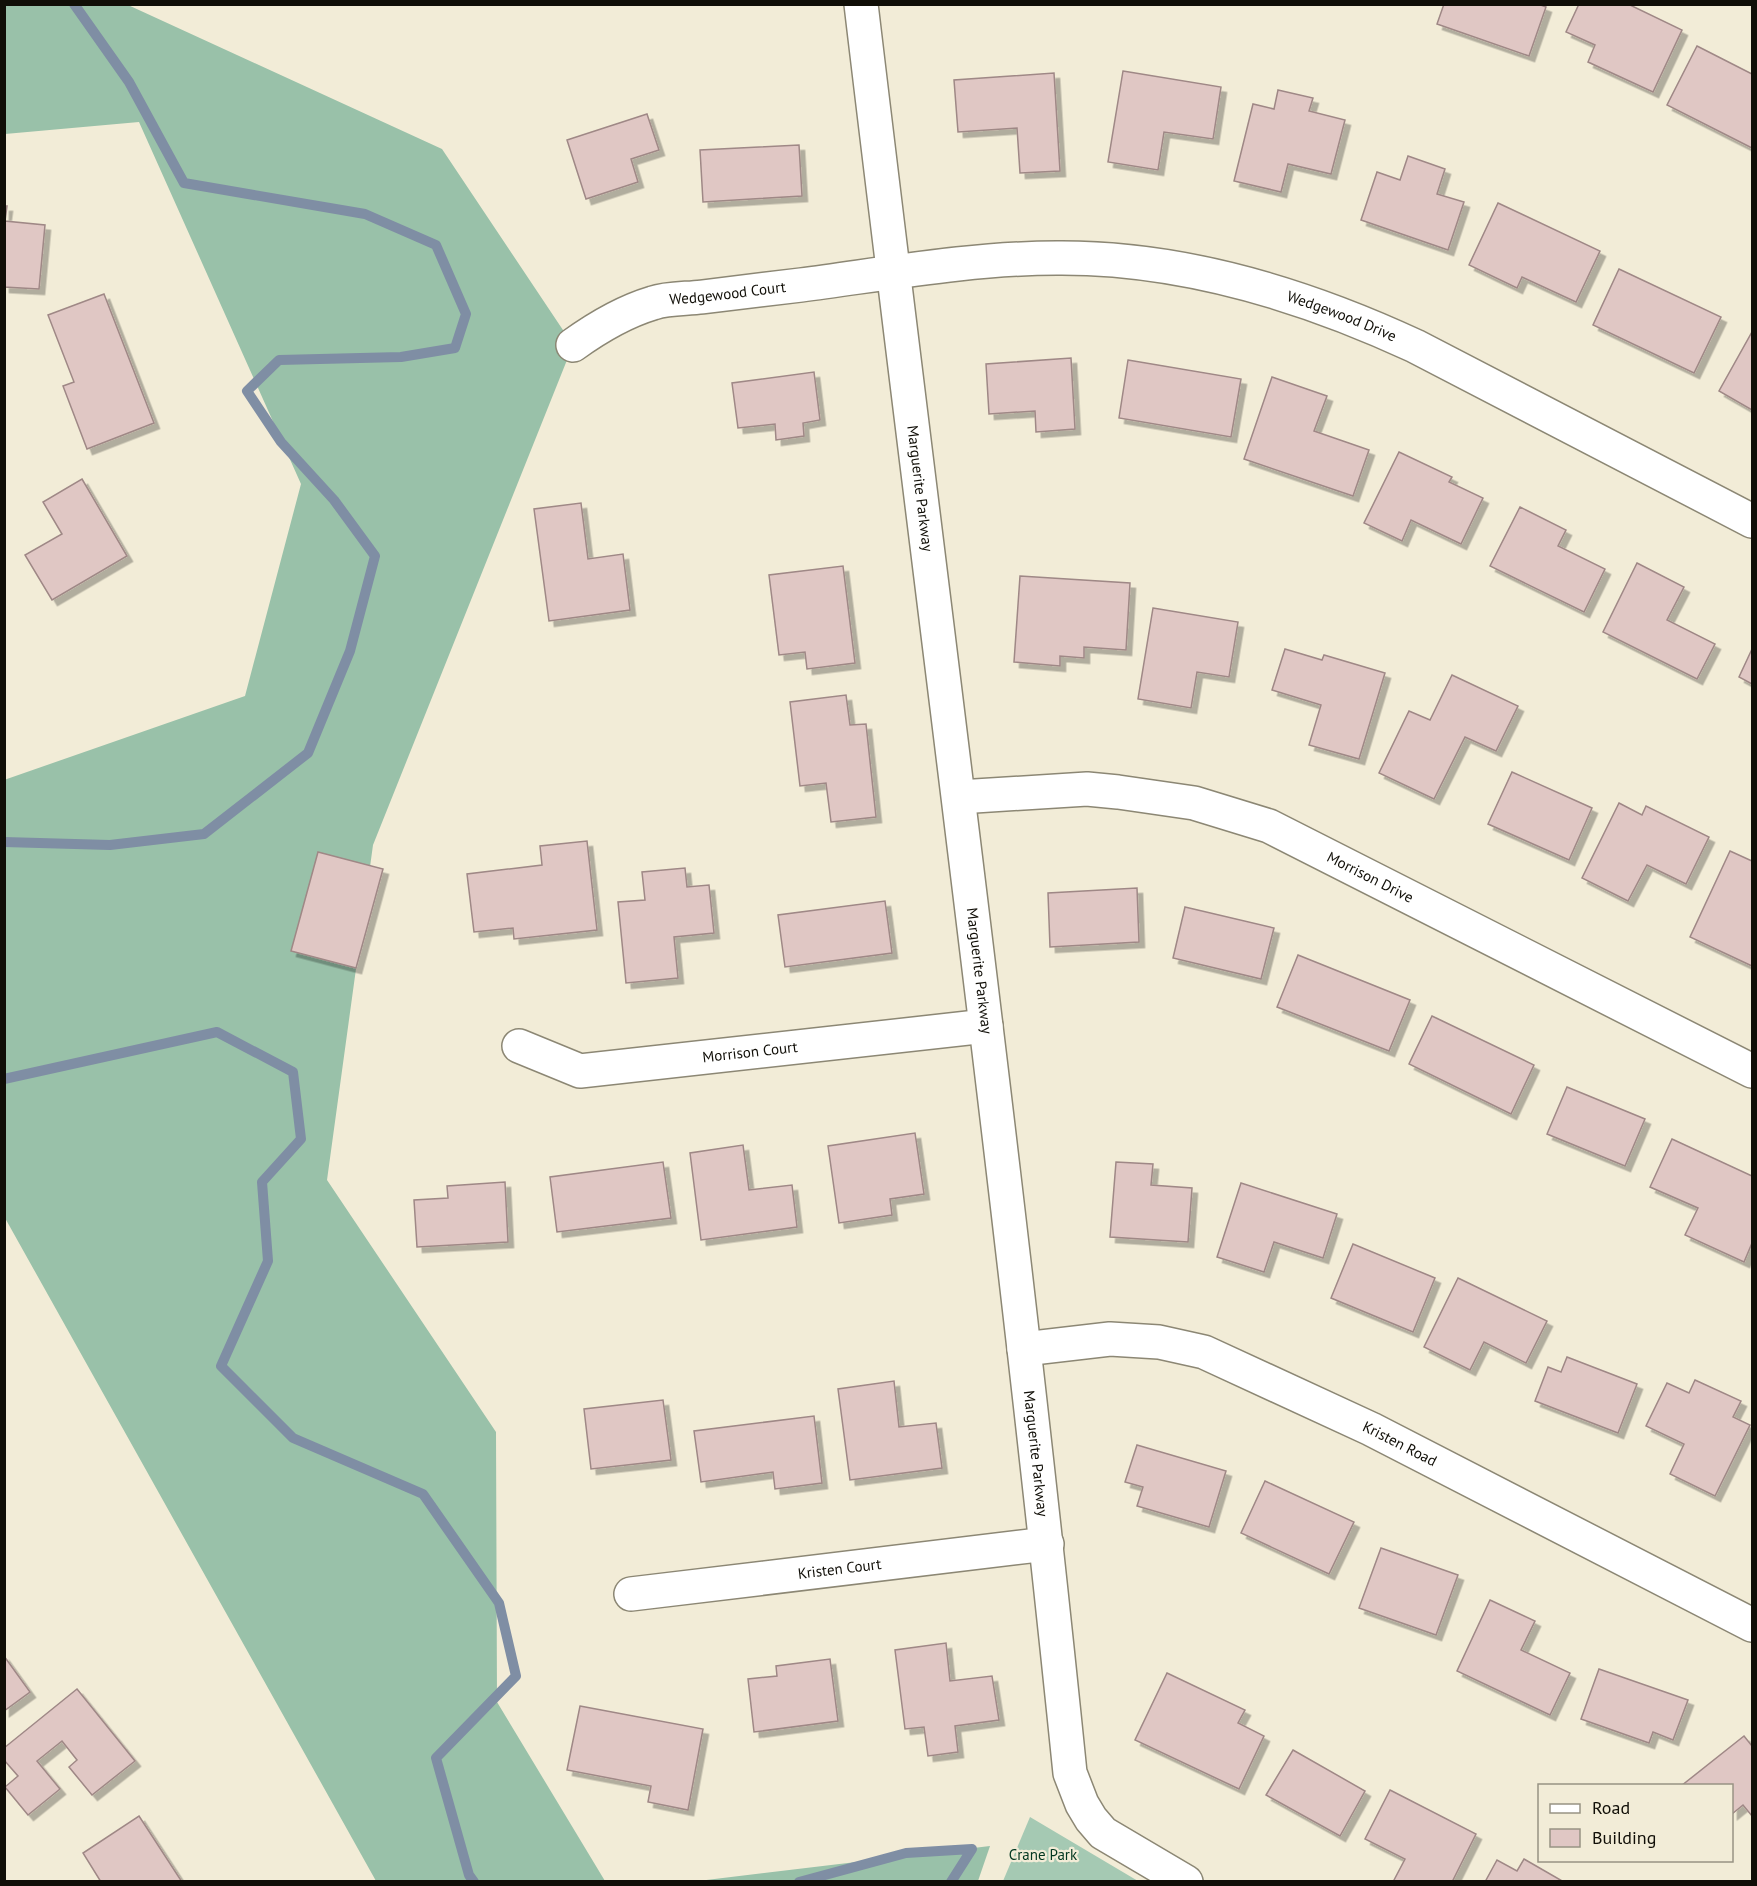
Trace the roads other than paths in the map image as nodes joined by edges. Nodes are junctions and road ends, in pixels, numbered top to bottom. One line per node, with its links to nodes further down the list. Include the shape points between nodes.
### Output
1 (861, 4): 2 (street, Marguerite Parkway)
2 (893, 273): 3 (street, Wedgewood Court, via 654,302 601,324); 4 (street, Wedgewood Drive, via 981,262 1068,258 1162,267 1266,289 1368,324); 5 (street, Marguerite Parkway)
3 (573, 345)
4 (1752, 521)
5 (958, 797): 6 (street, Marguerite Parkway); 8 (street, Morrison Drive, via 1087,789 1194,804 1269,826)
6 (986, 1026): 7 (street, Morrison Court, via 580,1071); 9 (street, Marguerite Parkway)
7 (519, 1046)
8 (1752, 1071)
9 (1024, 1348): 10 (street, Marguerite Parkway); 12 (street, Kristen Road, via 1110,1339 1159,1341 1204,1352 1371,1429)
10 (1047, 1545): 11 (street, Kristen Court); 13 (street, Marguerite Parkway, via 1074,1788 1103,1833)
11 (631, 1594)
12 (1752, 1625)
13 (1186, 1881)

